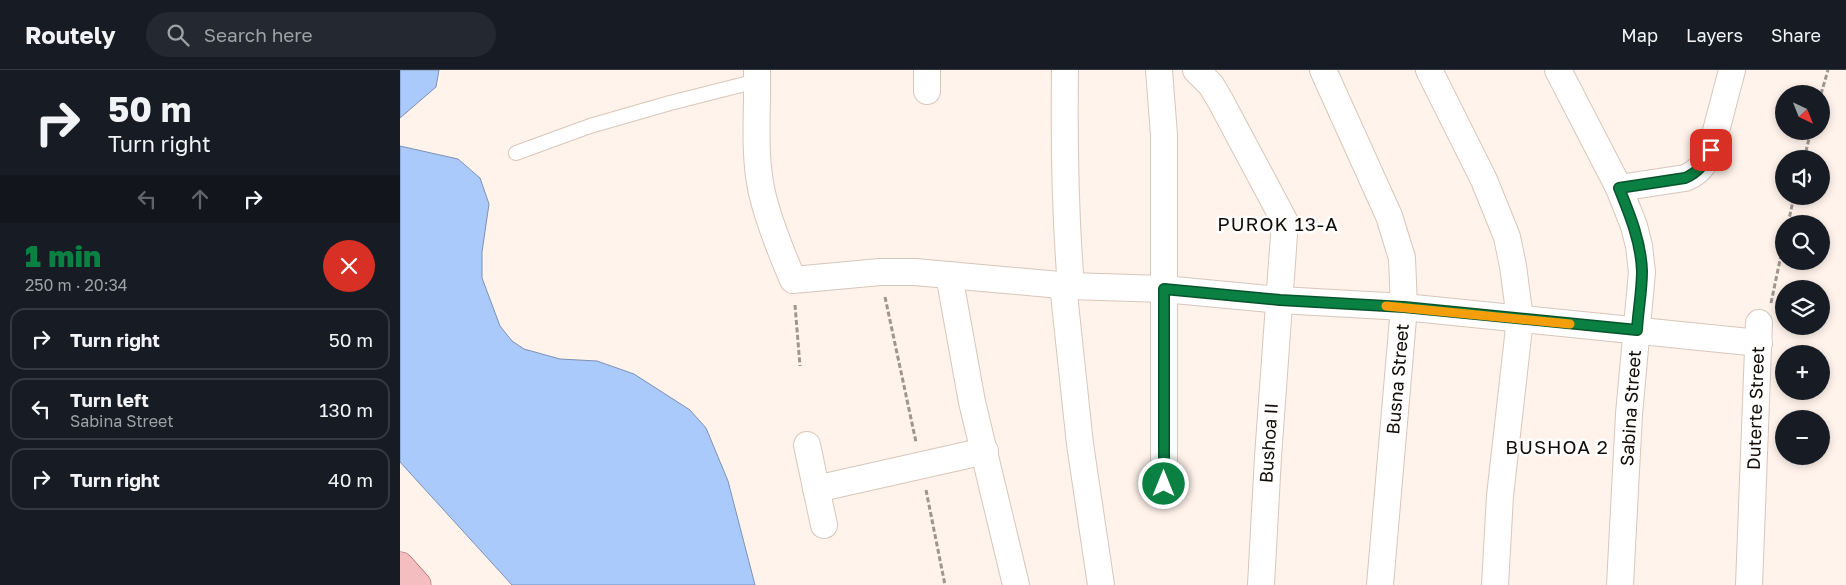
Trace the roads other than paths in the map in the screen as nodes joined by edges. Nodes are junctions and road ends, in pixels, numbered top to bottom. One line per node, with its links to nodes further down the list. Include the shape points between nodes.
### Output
1 (1065, 70): 12 (street)
2 (1159, 70): 13 (street, via 1164,135)
3 (1196, 70): 14 (street, Bushoa II, via 1211,84 1284,220)
4 (1323, 70): 15 (street, Busna Street, via 1398,239 1404,272)
5 (1429, 70): 16 (street, via 1484,180 1507,237)
6 (1558, 70): 10 (street, Sabina Street)
7 (1732, 70): 10 (street, via 1711,150 1700,169 1685,178)
8 (757, 75): 9 (lane, via 590,126); 11 (street, via 758,161 762,192 774,234 793,280 880,272)
9 (516, 153)
10 (1619, 188): 17 (street, Sabina Street, via 1639,246 1642,272)
11 (949, 275): 12 (street); 19 (street)
12 (1067, 285): 13 (street); 26 (street, via 1080,444)
13 (1164, 289): 14 (street); 20 (street)
14 (1280, 300): 15 (street); 27 (street, Bushoa II)
15 (1404, 307): 16 (street); 28 (street, Busna Street)
16 (1520, 319): 17 (street); 29 (street, via 1500,496)
17 (1637, 330): 30 (street, Sabina Street); 31 (street, Duterte Street, via 1759,333)
18 (807, 445): 21 (street)
19 (984, 451): 21 (street); 25 (street)
20 (1164, 484)
21 (816, 489): 22 (street)
22 (824, 525)
23 (400, 566): 24 (main road)
24 (417, 585)
25 (1016, 585)
26 (1101, 585)
27 (1261, 585)
28 (1380, 585)
29 (1495, 585)
30 (1620, 585)
31 (1749, 585)

